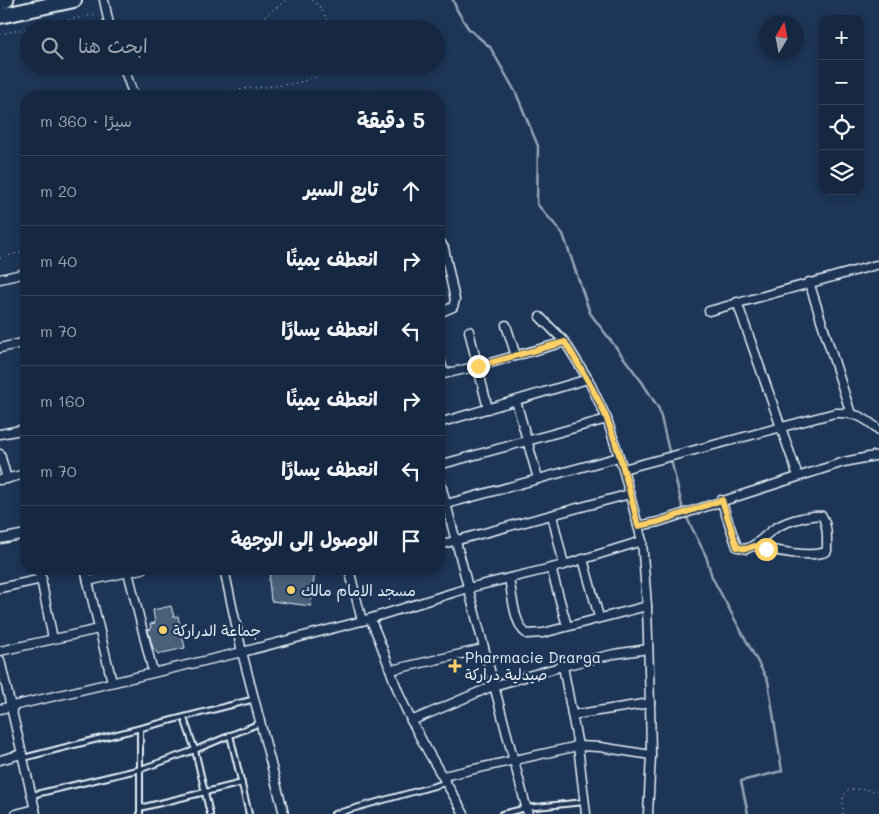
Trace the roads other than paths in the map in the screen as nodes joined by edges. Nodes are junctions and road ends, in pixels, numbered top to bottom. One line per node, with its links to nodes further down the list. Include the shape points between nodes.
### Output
1 (6, 0): 4 (highway)
2 (74, 0): 5 (highway)
3 (104, 0): 6 (street)
4 (0, 2)
5 (0, 16)
6 (108, 20)
7 (126, 75): 8 (street)
8 (132, 90)
9 (445, 259): 16 (street, via 455,293 455,304)
10 (876, 265): 13 (street)
11 (20, 275): 12 (street)
12 (0, 280)
13 (809, 282): 14 (street); 29 (street)
14 (737, 302): 15 (street); 32 (street)
15 (709, 310)
16 (445, 311)
17 (540, 317): 20 (street)
18 (506, 325): 23 (street)
19 (469, 331): 24 (street)
20 (565, 342): 23 (street); 26 (street)
21 (20, 343): 22 (street)
22 (0, 348)
23 (516, 356): 24 (street)
24 (478, 366): 25 (street); 28 (street)
25 (445, 373)
26 (588, 379): 27 (street); 30 (street)
27 (516, 401): 28 (street); 36 (street)
28 (488, 409): 31 (street)
29 (851, 414): 32 (street, via 835,412); 34 (street, via 866,418)
30 (607, 419): 36 (street); 39 (street)
31 (445, 421)
32 (780, 427): 41 (street); 43 (street)
33 (20, 430): 35 (street)
34 (879, 430)
35 (0, 434)
36 (527, 441): 40 (street); 45 (street)
37 (0, 454): 44 (street)
38 (879, 455): 43 (street)
39 (619, 456): 41 (street); 45 (street)
40 (445, 463)
41 (623, 469): 46 (street)
42 (20, 475): 44 (street)
43 (798, 476): 47 (street)
44 (4, 479)
45 (538, 479): 48 (street)
46 (630, 494): 50 (street); 51 (street)
47 (722, 500): 51 (street); 57 (street, via 737,547 746,549)
48 (445, 504)
49 (445, 513): 54 (street)
50 (552, 515): 54 (street); 59 (street)
51 (638, 526): 55 (street)
52 (20, 535): 53 (street)
53 (0, 540)
54 (455, 540): 56 (street); 71 (street)
55 (642, 541): 58 (street); 72 (street)
56 (445, 543)
57 (754, 546): 57 (street, via 824,553 827,551 824,519 815,515 779,526)
58 (583, 559): 59 (street); 73 (street)
59 (564, 565): 60 (street)
60 (551, 568): 67 (street); 75 (street)
61 (41, 575): 68 (street)
62 (86, 575): 69 (street)
63 (115, 575): 69 (street)
64 (129, 575): 85 (street)
65 (225, 575): 81 (street)
66 (351, 575): 74 (street)
67 (508, 578): 71 (street); 75 (street, via 518,622 524,632 531,635)
68 (42, 579): 70 (street); 77 (street)
69 (88, 581): 76 (street)
70 (0, 588)
71 (468, 588): 74 (street); 78 (street)
72 (647, 606): 73 (street); 79 (street)
73 (599, 617): 75 (street)
74 (366, 620): 81 (street); 84 (street, via 380,641)
75 (567, 626)
76 (99, 629): 77 (street); 86 (street)
77 (53, 639): 80 (street)
78 (483, 649): 84 (street); 87 (street)
79 (648, 649): 83 (street); 89 (street)
80 (0, 651)
81 (242, 652): 85 (street); 88 (street)
82 (0, 660): 90 (street)
83 (562, 666): 87 (street); 92 (street)
84 (391, 670): 94 (street)
85 (153, 672): 86 (street)
86 (112, 682): 90 (street)
87 (493, 686): 94 (street); 103 (street)
88 (254, 699): 93 (lane); 95 (street)
89 (650, 703): 92 (street); 100 (street)
90 (10, 707): 91 (street); 101 (street)
91 (0, 709)
92 (572, 715): 98 (street)
93 (184, 718): 96 (lane); 99 (lane)
94 (411, 721): 105 (street)
95 (261, 723): 97 (lane); 117 (street)
96 (140, 729): 101 (lane); 104 (lane)
97 (230, 735): 99 (lane); 106 (lane)
98 (578, 746): 100 (street); 103 (street); 109 (street)
99 (195, 750): 104 (lane); 107 (lane)
100 (650, 755): 122 (street)
101 (22, 756): 102 (street); 108 (street)
102 (0, 760)
103 (513, 760): 105 (street); 112 (street)
104 (140, 768): 108 (lane); 110 (lane)
105 (444, 779): 118 (lane); 119 (street)
106 (242, 783): 107 (lane); 116 (lane)
107 (205, 792): 110 (lane); 115 (lane)
108 (32, 795): 111 (street)
109 (585, 802): 112 (lane); 121 (street)
110 (140, 808): 114 (lane)
111 (36, 811): 113 (street)
112 (527, 811): 120 (lane)
113 (16, 814)
114 (140, 814)
115 (210, 814)
116 (249, 814)
117 (284, 814)
118 (334, 814)
119 (464, 814)
120 (502, 814)
121 (586, 814)
122 (648, 814)

